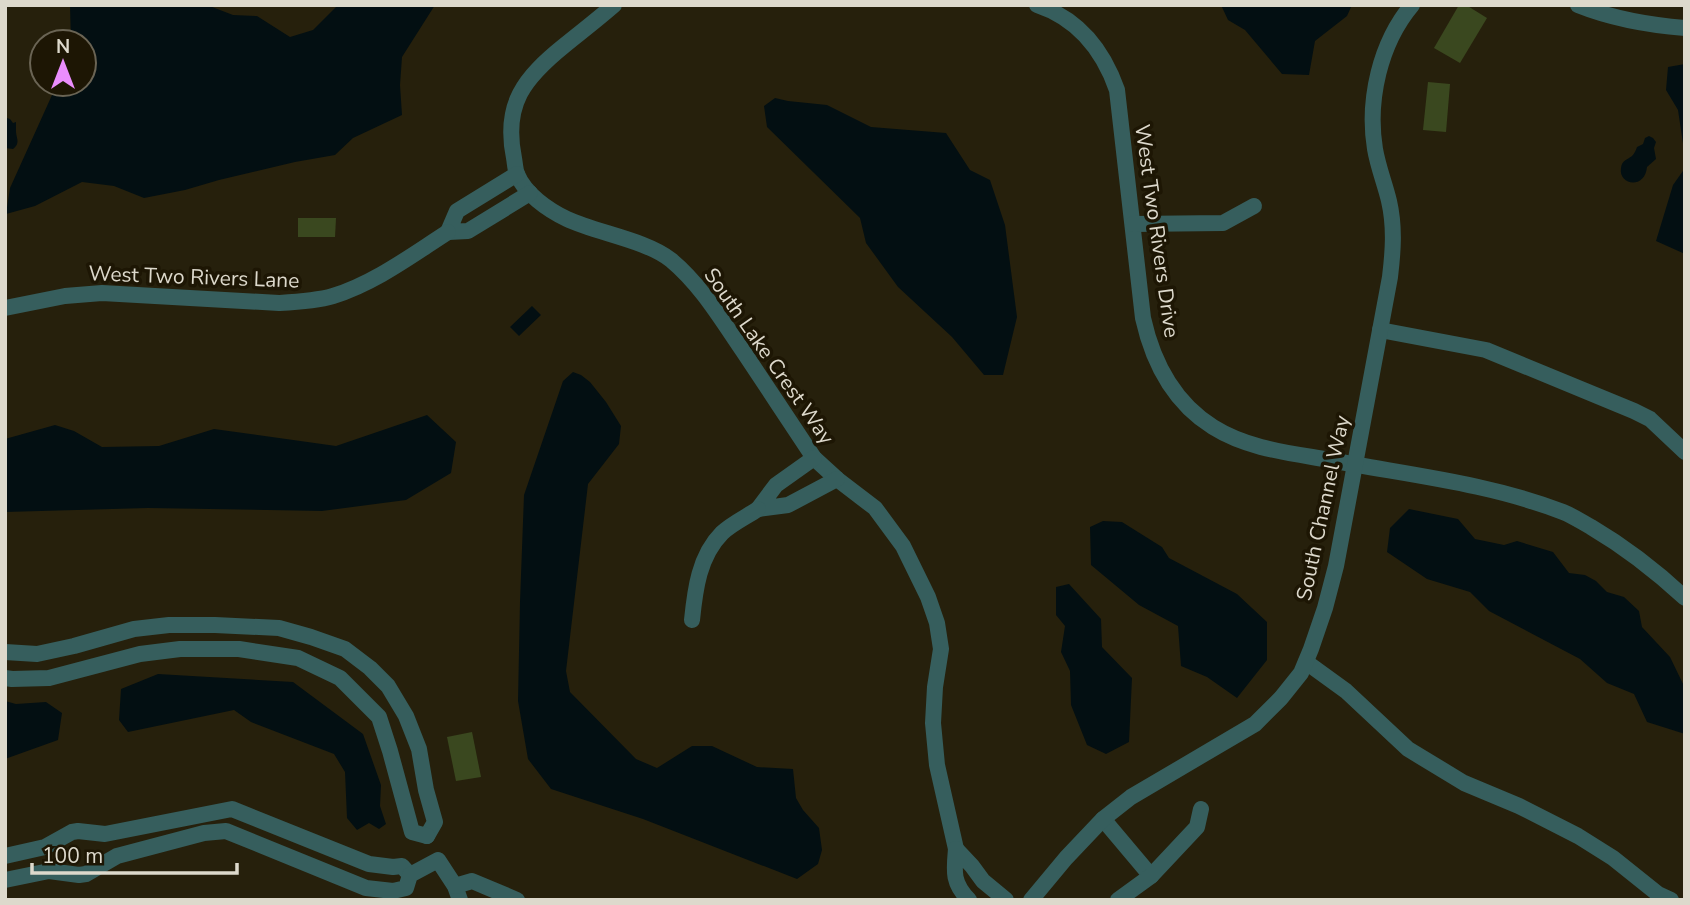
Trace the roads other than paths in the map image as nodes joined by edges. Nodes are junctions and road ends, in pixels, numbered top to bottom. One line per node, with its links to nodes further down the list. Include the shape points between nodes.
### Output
1 (614, 5): 6 (street, via 542,63 521,90 511,126)
2 (1037, 5): 9 (street, West Two Rivers Drive, via 1066,19 1086,36 1111,72)
3 (1412, 5): 12 (street, South Channel Way, via 1388,44 1373,104 1375,150 1393,229 1392,265)
4 (1578, 5): 5 (street, via 1637,23)
5 (1685, 27)
6 (517, 174): 7 (street); 10 (street, West Two Rivers Lane, via 457,211)
7 (530, 192): 10 (street, West Two Rivers Lane, via 468,231); 14 (street, South Lake Crest Way, via 569,220 642,245 668,257 683,271 707,297)
8 (1254, 206): 9 (street, via 1223,223)
9 (1133, 224): 15 (street, West Two Rivers Drive, via 1147,340 1162,374 1182,401 1210,425 1242,442)
10 (449, 232): 11 (street, West Two Rivers Lane, via 355,288 304,302 102,293)
11 (5, 308)
12 (1380, 330): 13 (street, via 1506,358 1650,419); 15 (street, South Channel Way)
13 (1685, 452)
14 (814, 458): 16 (street, South Lake Crest Way); 17 (street, via 776,485)
15 (1355, 465): 18 (street, West Two Rivers Drive, via 1495,490 1566,513 1632,554); 21 (street, South Channel Way, via 1336,566)
16 (837, 479): 17 (street, via 788,505); 28 (street, South Lake Crest Way, via 889,525 916,572 937,623 941,649 933,723 937,765)
17 (758, 509): 19 (street, via 722,533 707,554 695,589)
18 (1685, 598)
19 (692, 620)
20 (5, 652): 27 (street, via 37,654 134,629 169,625 278,628 345,649 388,686 406,716 419,748 435,822)
21 (1306, 662): 24 (street, South Channel Way, via 1282,698 1255,724 1131,797); 42 (street, via 1346,691 1408,748 1464,783 1578,836)
22 (5, 678): 27 (street, via 48,678 140,654 180,649 239,649 298,658 341,678 379,717 412,832)
23 (1201, 808): 34 (street, via 1197,827)
24 (1103, 819): 34 (street); 40 (street, South Channel Way)
25 (84, 831): 26 (street); 31 (street, via 96,837 102,849); 33 (street, via 105,834 232,808 369,864 402,866)
26 (67, 835): 29 (street, via 45,847); 32 (street, via 58,853 62,865)
27 (427, 836): 30 (street)
28 (956, 849): 38 (street, South Lake Crest Way, via 954,875); 39 (street, South Lake Crest Way)
29 (5, 856)
30 (438, 860): 33 (street); 36 (street)
31 (97, 867): 32 (street, via 86,874); 33 (street, via 117,856 226,831 366,888 406,888)
32 (72, 873): 35 (street, via 49,871)
33 (410, 875)
34 (1151, 876): 41 (street)
35 (5, 880)
36 (458, 893): 37 (street, via 472,881)
37 (517, 900)
38 (969, 900)
39 (1006, 900)
40 (1031, 900)
41 (1118, 900)
42 (1671, 900)

